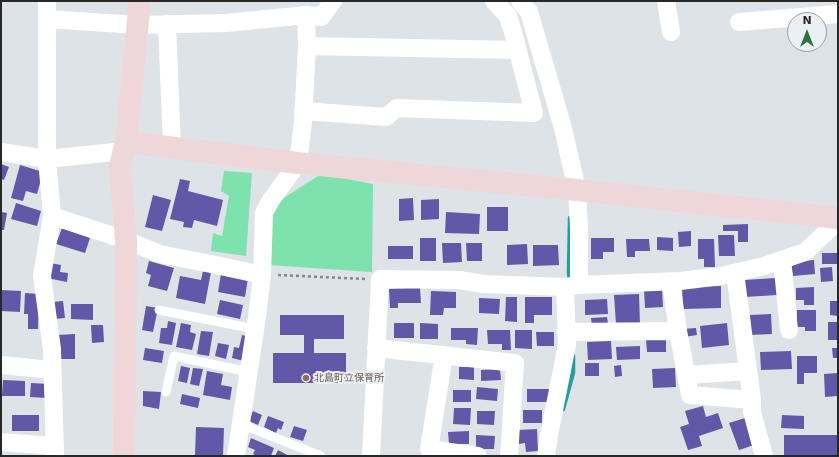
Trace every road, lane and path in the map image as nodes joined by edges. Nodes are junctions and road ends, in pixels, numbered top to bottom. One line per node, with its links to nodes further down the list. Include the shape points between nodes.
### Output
1 (47, 1): 9 (street)
2 (140, 1): 12 (street)
3 (333, 1): 8 (street, via 321,17)
4 (494, 1): 15 (street, via 508,16)
5 (520, 1): 22 (street, via 529,12 563,128)
6 (666, 1): 13 (street)
7 (838, 14): 10 (street)
8 (306, 15): 11 (street, via 226,23); 14 (street)
9 (47, 19): 12 (street); 20 (street)
10 (740, 22)
11 (167, 24): 12 (street); 18 (street)
12 (138, 25): 17 (street)
13 (671, 32)
14 (307, 46): 15 (street); 16 (street)
15 (517, 50): 16 (street, via 534,113 397,108 386,117)
16 (303, 111): 21 (street)
17 (125, 146): 18 (street); 20 (street); 25 (street, via 120,166)
18 (172, 147): 21 (street)
19 (1, 152): 20 (street)
20 (47, 159): 23 (street)
21 (298, 163): 22 (street); 28 (street, via 264,213)
22 (577, 190): 24 (street); 31 (street, via 579,228)
23 (52, 216): 25 (street); 40 (street, via 42,276 52,349)
24 (838, 220): 26 (street, via 805,252)
25 (126, 240): 28 (street, via 160,254); 49 (street)
26 (782, 260): 27 (street); 34 (street)
27 (735, 273): 30 (street); 41 (street)
28 (262, 274): 29 (path); 33 (street)
29 (380, 279): 31 (street); 37 (street)
30 (671, 282): 31 (street); 35 (street)
31 (572, 286): 36 (street)
32 (159, 310): 33 (lane)
33 (255, 329): 42 (street)
34 (789, 330)
35 (678, 331): 36 (street); 43 (street)
36 (573, 332): 55 (street, via 567,345 564,390 549,435)
37 (376, 348): 38 (street); 52 (street)
38 (444, 355): 53 (street, via 429,450); 54 (street, via 515,363)
39 (1, 365): 40 (street)
40 (52, 370): 48 (street)
41 (748, 370): 43 (street); 45 (street)
42 (248, 372): 44 (lane, via 174,356); 46 (street)
43 (686, 375): 45 (street, via 690,395)
44 (166, 392)
45 (752, 400): 56 (street, via 752,412)
46 (241, 424): 50 (street); 51 (lane)
47 (1, 442): 48 (street)
48 (55, 451)
49 (124, 456)
50 (236, 456)
51 (321, 456)
52 (371, 456)
53 (478, 456)
54 (509, 456)
55 (546, 456)
56 (764, 456)

